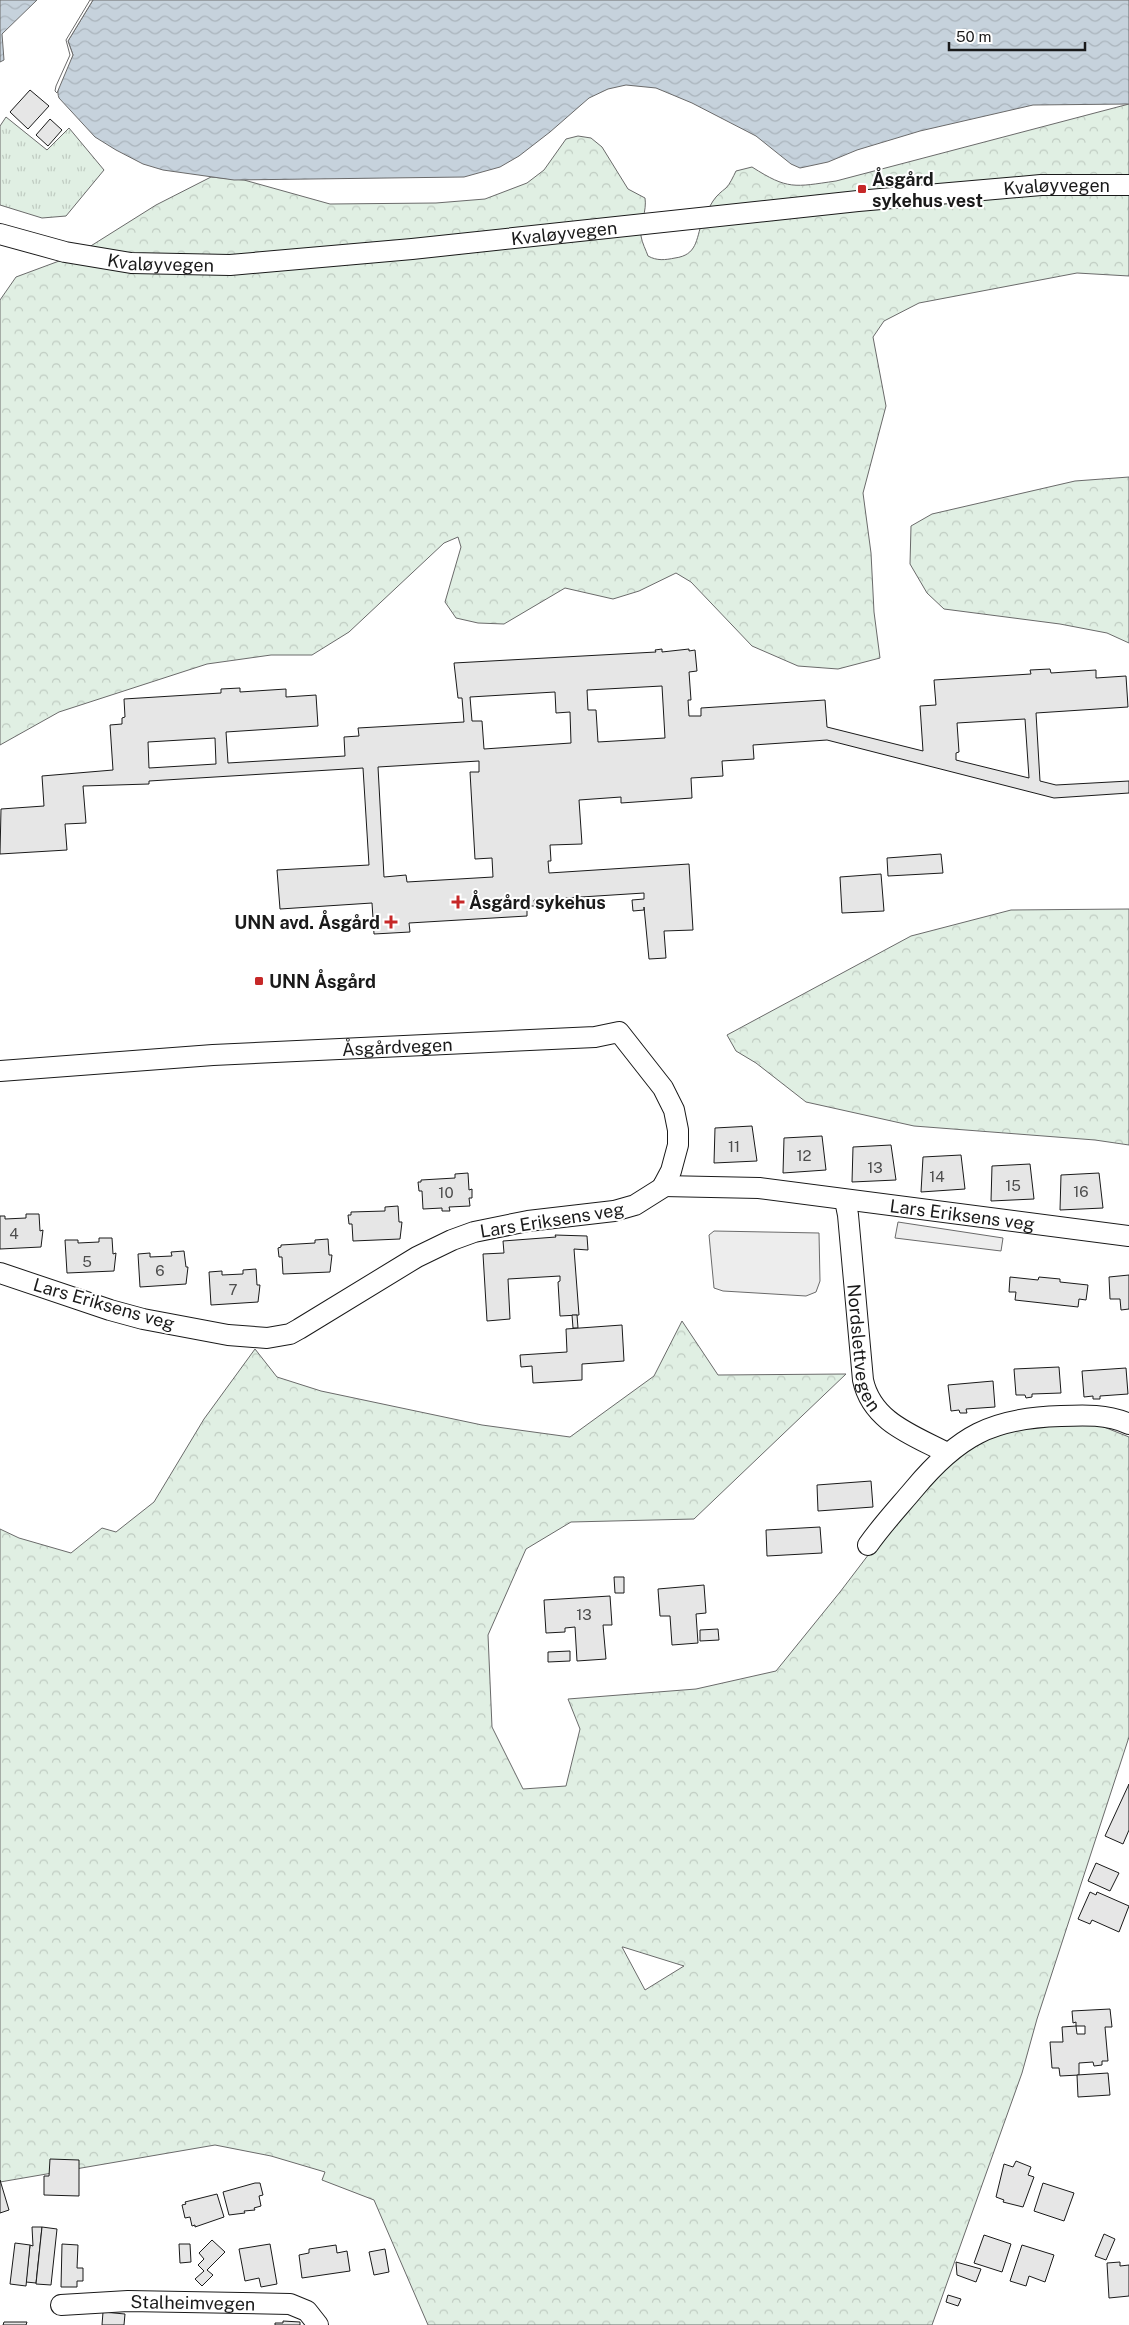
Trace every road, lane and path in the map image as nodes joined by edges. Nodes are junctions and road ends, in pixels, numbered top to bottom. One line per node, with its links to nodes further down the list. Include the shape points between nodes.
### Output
1 (1129, 185): 2 (street, Kvaløyvegen, via 1041,186 867,200 403,250 230,265 131,263 65,252)
2 (0, 234)
3 (0, 1071): 4 (street, Åsgårdvegen, via 619,1032 664,1088 674,1110 678,1145)
4 (663, 1186): 5 (street, Lars Eriksens veg, via 740,1186); 7 (street, Lars Eriksens veg, via 635,1206 505,1225 452,1240 290,1334 267,1338 228,1335 143,1319)
5 (845, 1200): 6 (street, Lars Eriksens veg); 9 (street, Nordslettvegen, via 863,1380 868,1397 882,1416 893,1424)
6 (1129, 1236)
7 (0, 1273)
8 (1129, 1424): 9 (street, via 1097,1416 1024,1418 1003,1422 969,1437)
9 (948, 1453): 10 (street, via 923,1477)
10 (868, 1545)
11 (60, 2305): 12 (street, Stalheimvegen, via 128,2301 290,2304 307,2311)
12 (318, 2325)

